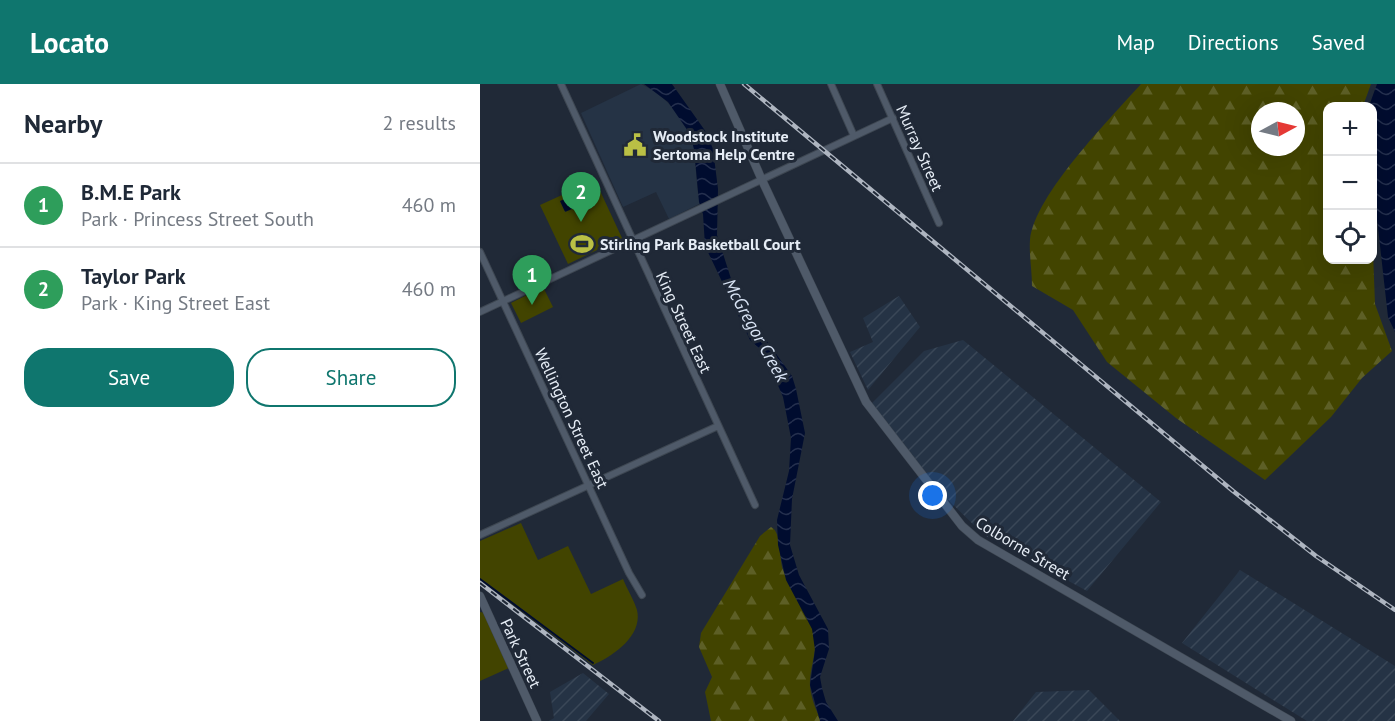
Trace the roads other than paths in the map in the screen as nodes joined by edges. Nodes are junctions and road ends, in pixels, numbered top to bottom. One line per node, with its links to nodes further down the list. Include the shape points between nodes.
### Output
1 (561, 84): 9 (street, King Street East)
2 (720, 84): 7 (street, Colborne Street)
3 (831, 84): 6 (street)
4 (877, 84): 5 (street, Murray Street)
5 (893, 118): 6 (street); 8 (street, Murray Street)
6 (854, 136): 7 (street)
7 (761, 178): 9 (street); 21 (street, Colborne Street, via 866,402 962,526 978,540)
8 (939, 223)
9 (631, 241): 11 (street); 13 (street, King Street East)
10 (480, 252): 11 (street, Wellington Street East)
11 (503, 300): 12 (street); 14 (street, Wellington Street East)
12 (480, 312)
13 (718, 426): 14 (street); 15 (street, King Street East)
14 (589, 487): 16 (street); 17 (street, Wellington Street East)
15 (755, 505)
16 (480, 535)
17 (642, 595)
18 (480, 596): 19 (street, Park Street)
19 (482, 608): 20 (street, Park Street)
20 (537, 721)
21 (1292, 721)

